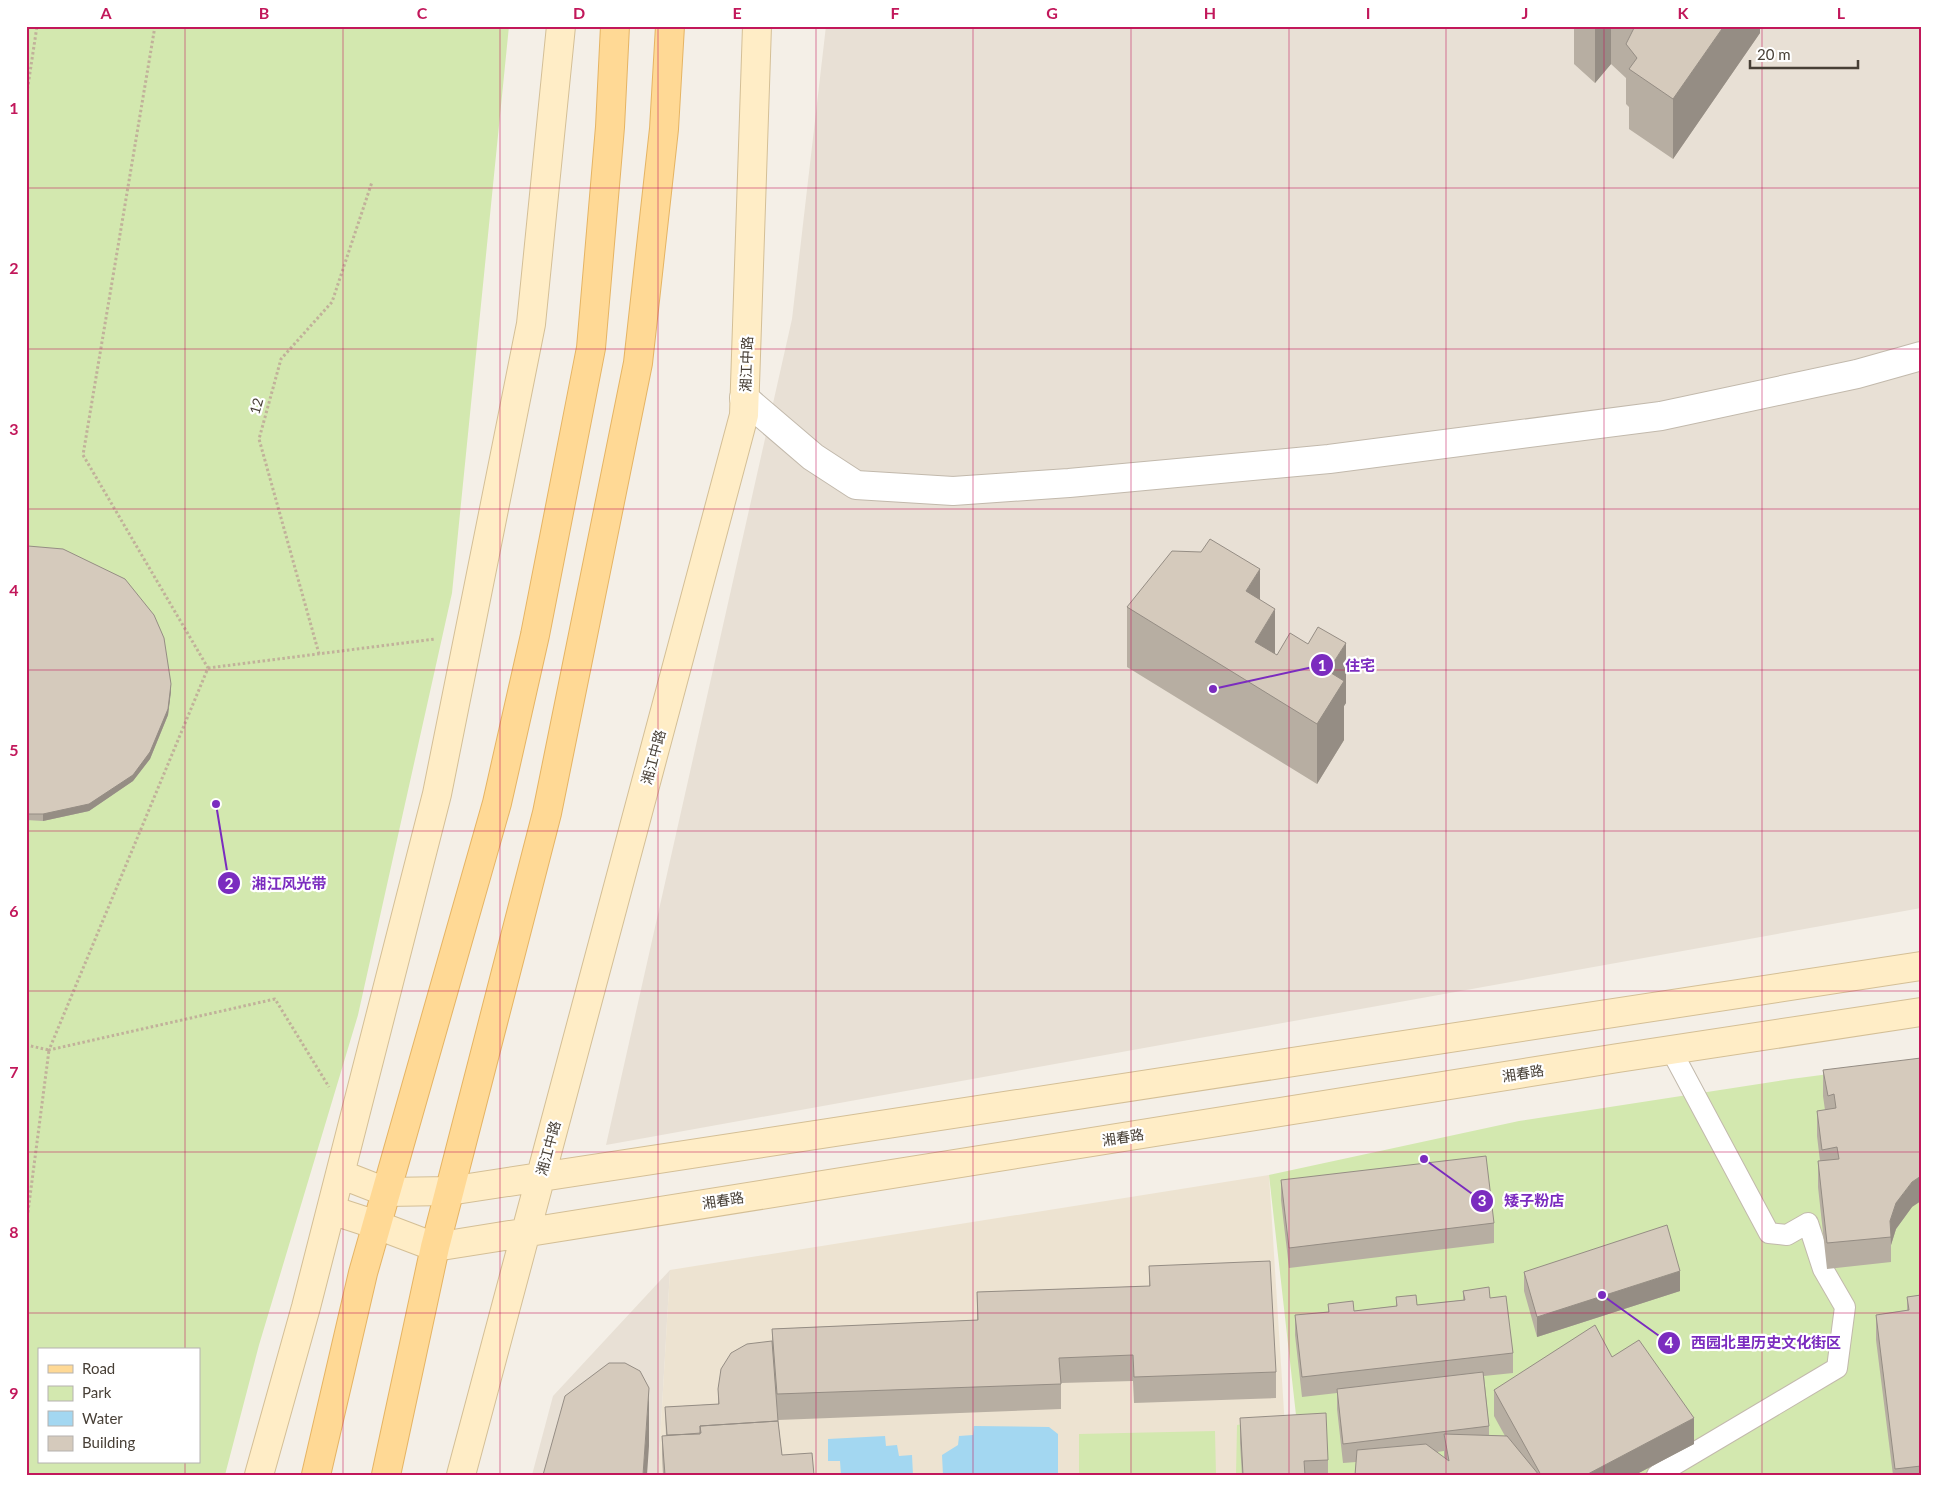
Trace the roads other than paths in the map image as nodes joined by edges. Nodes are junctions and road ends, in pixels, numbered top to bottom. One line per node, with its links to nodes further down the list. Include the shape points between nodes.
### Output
1 (561, 26): 10 (street, via 531,324 437,794)
2 (615, 26): 13 (main road, via 610,126 586,377 535,635 497,803)
3 (670, 26): 12 (main road, via 664,129 638,364 548,813)
4 (757, 26): 6 (street, 湘江中路)
5 (1921, 356): 6 (street, via 1857,374 1661,416 1329,460 953,491 856,485 813,457)
6 (744, 398): 11 (street, 湘江中路, via 744,415)
7 (1921, 966): 11 (street)
8 (1921, 1012): 9 (street, 湘春路)
9 (1671, 1050): 16 (street, 湘春路); 22 (lane, via 1770,1233 1787,1235 1808,1223 1823,1270 1845,1307 1837,1368)
10 (340, 1174): 13 (street); 14 (street)
11 (541, 1177): 12 (street); 16 (street, 湘江中路)
12 (450, 1191): 13 (street); 17 (main road)
13 (386, 1192): 15 (main road)
14 (331, 1210): 15 (street); 18 (street)
15 (377, 1225): 17 (street); 19 (main road)
16 (526, 1232): 17 (street, 湘春路); 21 (street, 湘江中路)
17 (435, 1247): 20 (main road)
18 (259, 1475)
19 (316, 1475)
20 (386, 1475)
21 (461, 1475)
22 (1657, 1475)

